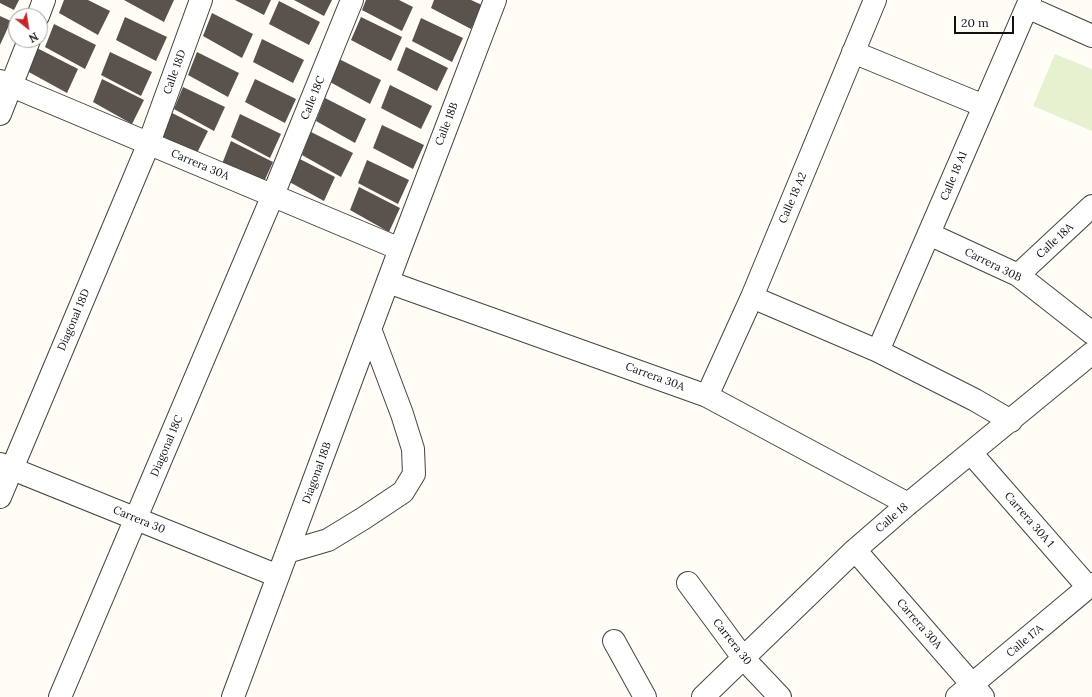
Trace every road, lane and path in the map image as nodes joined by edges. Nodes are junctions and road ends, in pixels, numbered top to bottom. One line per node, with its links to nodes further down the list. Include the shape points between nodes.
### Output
1 (201, 0): 12 (street, Calle 18D)
2 (352, 0): 13 (street, Calle 18C)
3 (495, 0): 16 (street, Calle 18B)
4 (875, 0): 8 (street, Calle 18 A2)
5 (1028, 3): 6 (street); 10 (street, Calle 18 A1)
6 (1092, 36)
7 (25, 48): 9 (street)
8 (853, 52): 10 (street); 19 (street, Calle 18 A2)
9 (6, 83): 11 (street); 12 (street, Carrera 30A)
10 (984, 106): 15 (street, Calle 18 A1)
11 (0, 114)
12 (149, 143): 13 (street, Carrera 30A); 27 (street, Diagonal 18D)
13 (273, 195): 16 (street, Carrera 30A); 30 (street, Diagonal 18C)
14 (1092, 206): 17 (street, Calle 18A)
15 (929, 234): 17 (street, Carrera 30B); 22 (street, Calle 18 A1)
16 (400, 249): 18 (street, Diagonal 18B)
17 (1018, 275): 21 (street, Carrera 30B)
18 (388, 282): 20 (street, Diagonal 18B); 24 (street, Carrera 30A)
19 (752, 297): 22 (street); 24 (street, Calle 18 A2)
20 (370, 329): 32 (street, Diagonal 18B); 32 (street, via 413,449 414,474 403,492 364,518 328,540)
21 (1092, 333)
22 (878, 351): 25 (street)
23 (1092, 353): 25 (street, Calle 18)
24 (707, 396): 29 (street, Carrera 30A)
25 (1011, 421): 26 (street, Calle 18)
26 (971, 453): 29 (street, Calle 18); 35 (street, Carrera 30A 1)
27 (6, 466): 28 (street, Diagonal 18D); 30 (street, Carrera 30)
28 (0, 497)
29 (908, 504): 31 (street, Calle 18)
30 (137, 519): 33 (street, Carrera 30); 39 (street, Diagonal 18C)
31 (855, 550): 37 (street, Calle 18); 38 (street, Carrera 30A)
32 (287, 552): 33 (street, Diagonal 18B)
33 (278, 576): 40 (street, Diagonal 18B)
34 (688, 583): 37 (street, Carrera 30)
35 (1090, 586): 38 (street, Calle 17A)
36 (614, 641): 41 (street)
37 (744, 659): 42 (street, Calle 18); 43 (street, Carrera 30)
38 (971, 693)
39 (60, 697)
40 (233, 697)
41 (645, 697)
42 (703, 697)
43 (780, 697)

